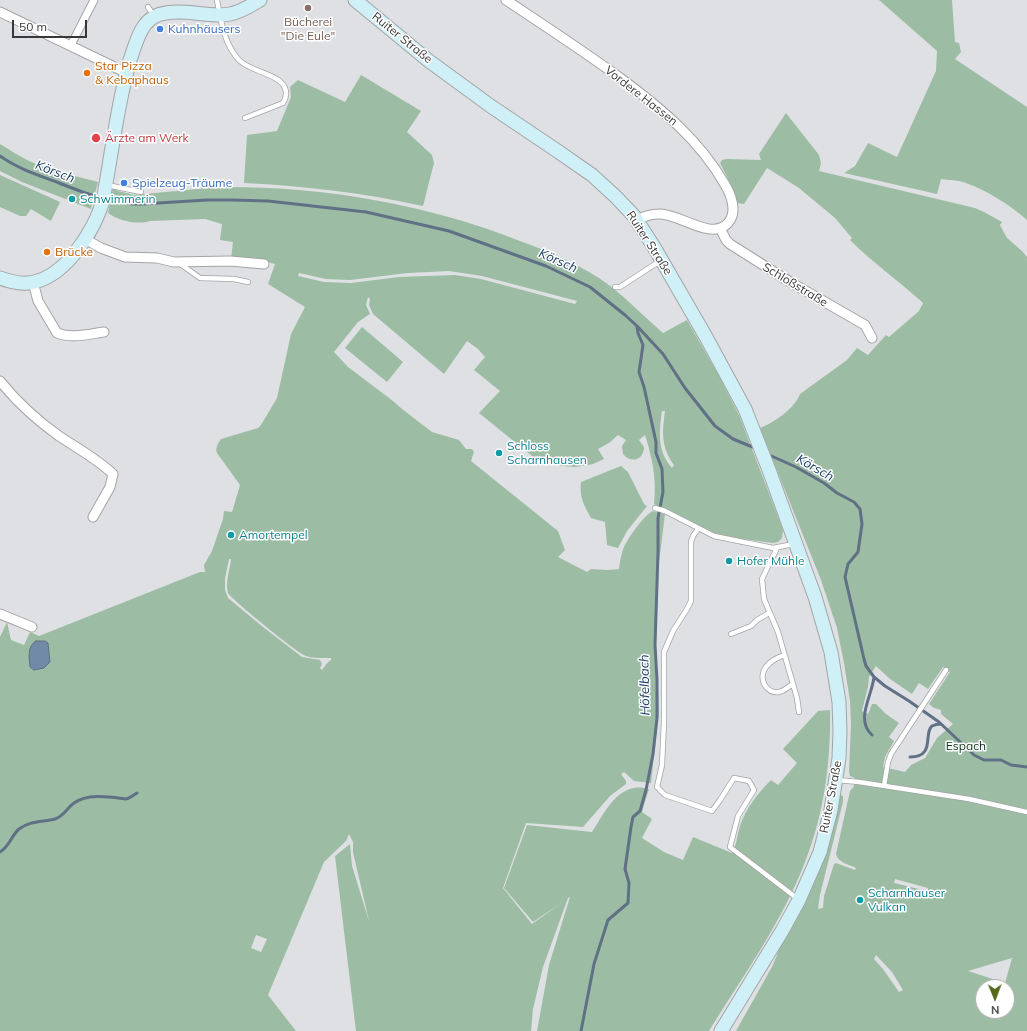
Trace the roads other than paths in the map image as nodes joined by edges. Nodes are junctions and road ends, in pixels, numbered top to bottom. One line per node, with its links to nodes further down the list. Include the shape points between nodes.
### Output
1 (94, 0): 8 (street)
2 (217, 0): 7 (lane)
3 (260, 0): 7 (main road, via 239,11)
4 (355, 0): 13 (main road, Ruiter Straße, via 429,61 592,175)
5 (506, 0): 14 (street, Vordere Hassen, via 563,37 636,90 689,136 711,163 730,195 732,215 728,223)
6 (0, 12): 8 (street)
7 (220, 15): 9 (main road, via 151,12 138,38); 10 (lane, via 226,38 239,60 253,70 278,79 285,88 283,103)
8 (70, 45): 9 (street)
9 (127, 73): 11 (main road)
10 (246, 118)
11 (106, 184): 12 (lane); 15 (main road, via 100,210)
12 (141, 192)
13 (637, 220): 14 (street, via 648,215 662,214 707,229); 16 (main road, Ruiter Straße)
14 (720, 228): 24 (street, Schloßstraße, via 730,244 779,276 865,325)
15 (85, 239): 17 (street, via 122,256); 20 (main road, via 71,258 58,269)
16 (661, 260): 22 (lane, via 620,287); 29 (main road, Ruiter Straße, via 745,409)
17 (177, 262): 18 (street, via 230,261); 21 (lane, via 200,278)
18 (264, 264)
19 (0, 278): 20 (main road, via 20,283)
20 (33, 282): 23 (street, via 38,301 57,332 73,336)
21 (248, 282)
22 (616, 287)
23 (104, 332)
24 (872, 338)
25 (0, 381): 27 (street, via 57,434 103,464 113,474 110,487)
26 (654, 508): 28 (lane)
27 (94, 517)
28 (698, 529): 30 (lane, via 714,536); 42 (lane, via 692,542 691,601 664,652 663,736 657,788 665,795 712,811 734,778 749,781 754,791 738,816 730,847)
29 (795, 544): 30 (lane); 39 (main road, Ruiter Straße, via 820,610 835,671 840,720)
30 (777, 548): 31 (lane, via 762,579 764,599)
31 (769, 613): 34 (lane, via 751,626); 35 (lane)
32 (0, 614): 33 (street)
33 (32, 627)
34 (731, 634)
35 (784, 655): 37 (lane); 37 (lane, via 766,667 763,682 767,688 775,692)
36 (946, 670): 40 (lane, via 890,756)
37 (793, 684): 38 (lane)
38 (799, 712)
39 (837, 780): 40 (lane); 42 (main road, Ruiter Straße, via 822,845)
40 (884, 786): 41 (lane, via 976,800)
41 (1027, 812)
42 (799, 900): 43 (main road, Ruiter Straße)
43 (721, 1031)

